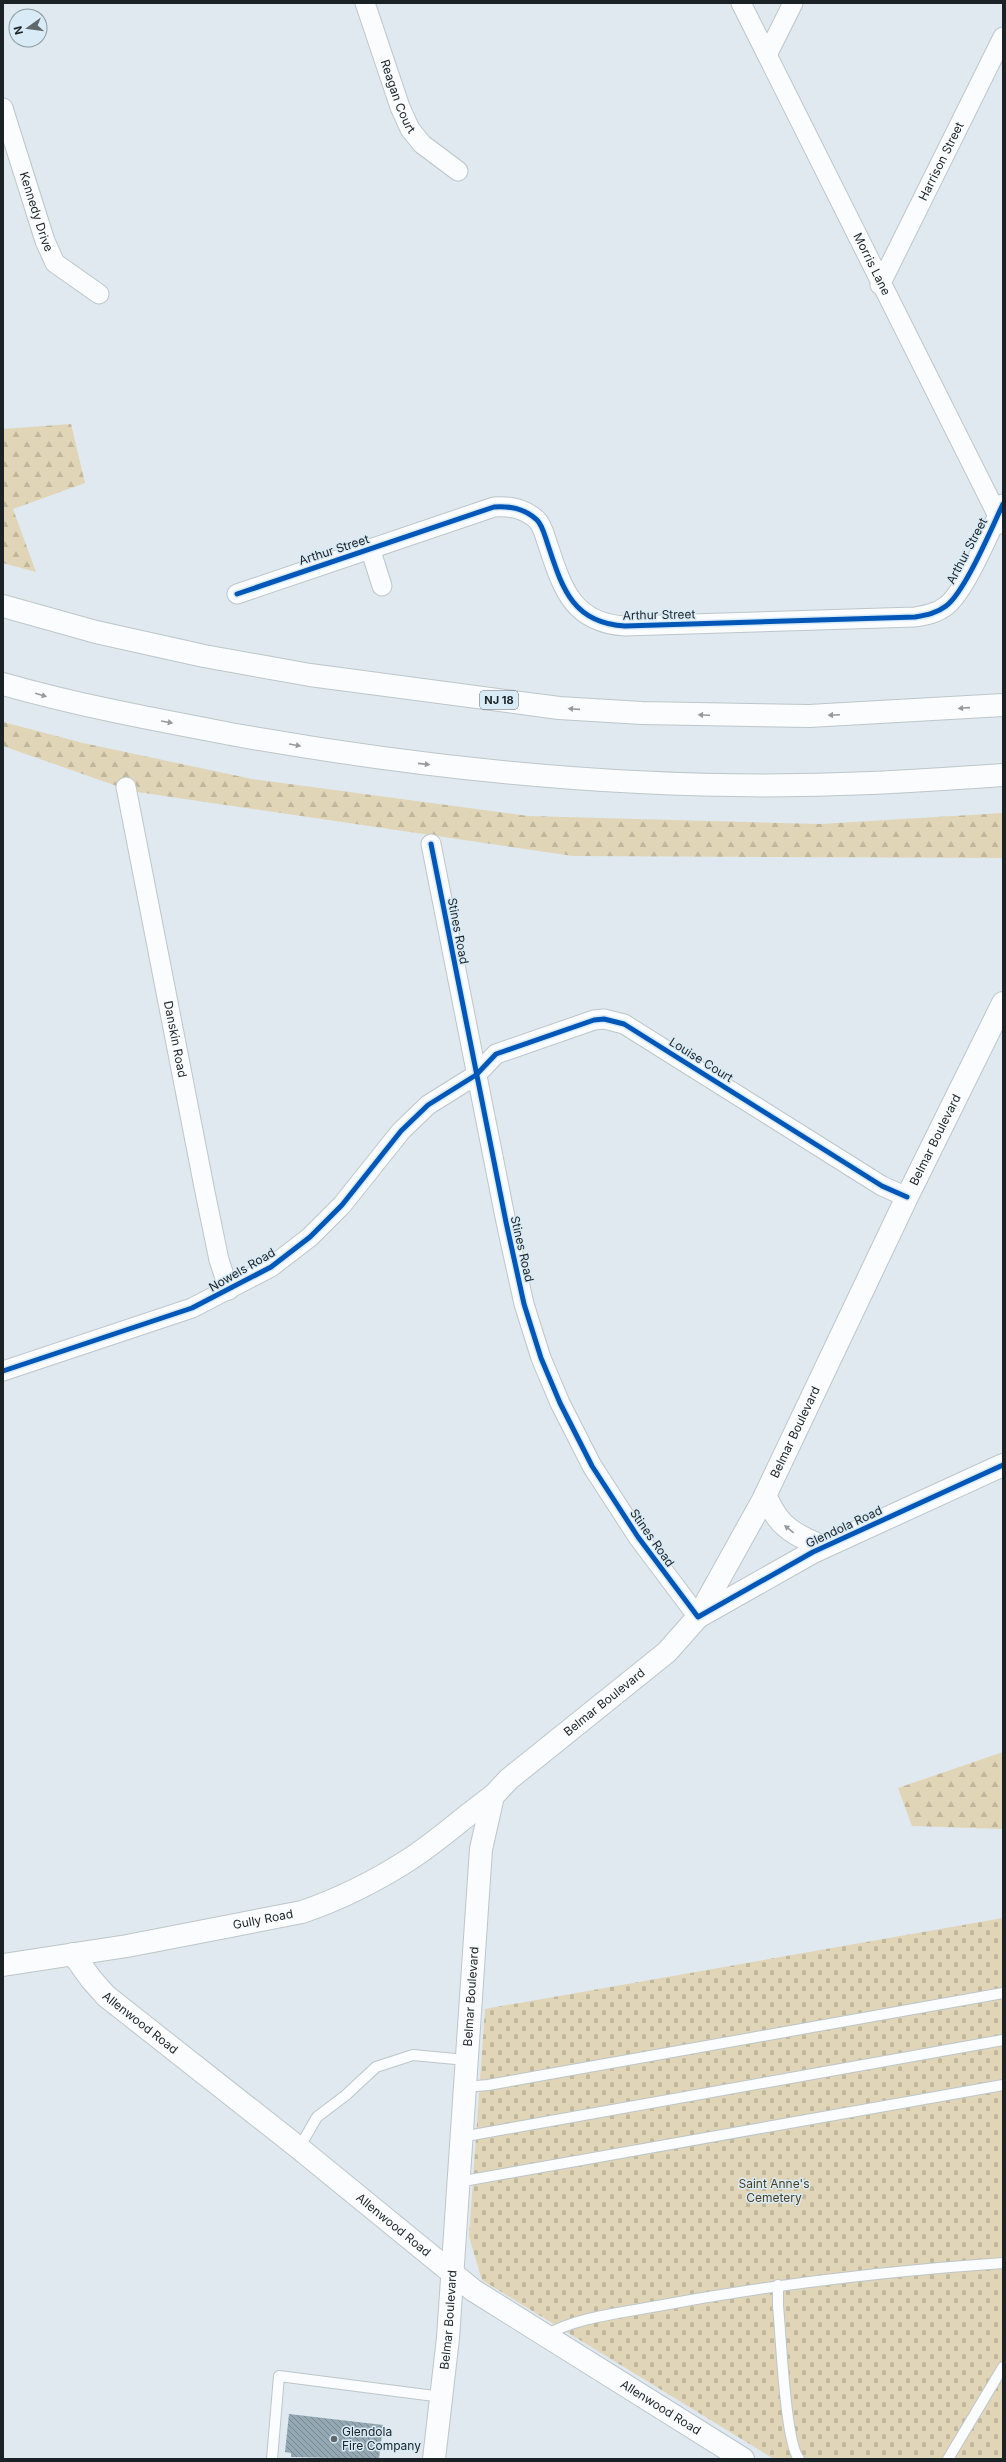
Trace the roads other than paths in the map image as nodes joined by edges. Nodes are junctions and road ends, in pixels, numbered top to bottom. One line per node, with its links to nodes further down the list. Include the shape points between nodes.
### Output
1 (365, 3): 7 (street, Reagan Court, via 400,107 410,129 422,144)
2 (741, 3): 5 (street, Morris Lane)
3 (793, 3): 5 (street)
4 (1003, 37): 8 (street, Harrison Street)
5 (767, 56): 8 (street, Morris Lane)
6 (3, 108): 9 (street, Kennedy Drive, via 45,241 55,263)
7 (458, 171)
8 (880, 285): 10 (street, Morris Lane)
9 (99, 294)
10 (1001, 515): 11 (street, Arthur Street, via 952,601 934,613 915,617 625,626 600,622 586,614 568,596 537,520 523,510 510,506 494,507)
11 (370, 548): 12 (street); 13 (street, Arthur Street)
12 (382, 586)
13 (237, 594)
14 (3, 606): 16 (main road, NJ 18, one-way to 14, via 801,716 649,714 559,708 310,676 212,658 96,632)
15 (3, 684): 17 (main road, one-way to 17, via 108,712 329,751 476,770 621,781 763,785 870,784)
16 (1003, 705)
17 (1003, 775)
18 (126, 787): 23 (street, Danskin Road, via 205,1192 219,1260)
19 (431, 844): 21 (street, Stines Road)
20 (1003, 1003): 22 (main road, Belmar Boulevard)
21 (476, 1075): 22 (street, Louise Court, via 496,1054 594,1020 615,1020 882,1186); 23 (street, Nowels Road, via 428,1105 417,1115 342,1205 310,1237 271,1267); 28 (street, Stines Road, via 524,1304 549,1378 592,1466 638,1537)
22 (907, 1197): 26 (main road, Belmar Boulevard)
23 (229, 1290): 24 (street, Nowels Road, via 192,1308)
24 (3, 1371)
25 (1003, 1465): 27 (main road, Glendola Road)
26 (765, 1496): 27 (main road, one-way to 26, via 795,1534 777,1518); 28 (main road, Belmar Boulevard)
27 (823, 1548): 28 (main road, Glendola Road)
28 (698, 1617): 29 (main road, Belmar Boulevard, via 667,1652 509,1779)
29 (493, 1796): 30 (main road, Gully Road, via 410,1859 327,1904 277,1919); 34 (main road, Belmar Boulevard, via 481,1849)
30 (73, 1954): 31 (main road, Gully Road); 38 (main road, Allenwood Road, via 106,1996)
31 (3, 1965)
32 (1003, 1993): 36 (lane, via 632,2060)
33 (1003, 2040): 37 (lane)
34 (466, 2060): 36 (main road, Belmar Boulevard); 38 (lane, via 413,2055 376,2067 317,2117)
35 (1003, 2085): 39 (lane)
36 (465, 2087): 37 (main road, Belmar Boulevard)
37 (461, 2137): 39 (main road, Belmar Boulevard)
38 (299, 2148): 41 (main road, Allenwood Road)
39 (458, 2182): 41 (main road, Belmar Boulevard)
40 (1003, 2263): 42 (lane)
41 (452, 2274): 43 (main road, Allenwood Road); 45 (main road, Belmar Boulevard)
42 (778, 2286): 43 (lane, via 620,2313 558,2328); 49 (lane, via 790,2434 795,2454)
43 (545, 2336): 48 (main road, Allenwood Road)
44 (1003, 2368): 50 (lane)
45 (442, 2397): 46 (lane, via 279,2376); 47 (main road, Belmar Boulevard)
46 (272, 2459)
47 (434, 2459)
48 (743, 2459)
49 (799, 2459)
50 (948, 2459)

